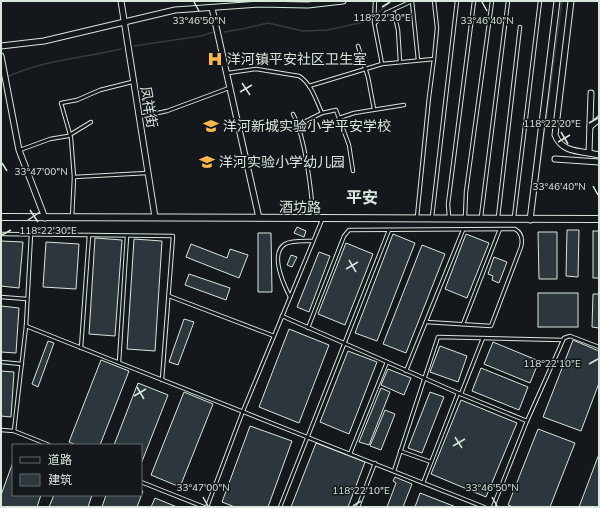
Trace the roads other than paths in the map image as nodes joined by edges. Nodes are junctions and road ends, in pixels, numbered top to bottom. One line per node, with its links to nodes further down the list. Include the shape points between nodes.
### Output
1 (121, 1): 15 (street, 凤祥街)
2 (343, 1): 13 (street, via 308,5 258,4)
3 (375, 1): 16 (lane)
4 (412, 1): 14 (lane); 22 (lane)
5 (434, 1): 21 (lane, via 437,28)
6 (457, 1): 58 (lane)
7 (474, 1): 59 (lane, via 448,204)
8 (492, 1): 60 (lane, via 466,192)
9 (508, 1): 61 (lane)
10 (540, 1): 63 (lane)
11 (557, 1): 64 (street)
12 (571, 1): 43 (street, via 555,135 564,148)
13 (212, 8): 15 (street, via 175,10); 26 (street)
14 (386, 13): 16 (lane); 23 (lane, via 394,14)
15 (124, 22): 18 (street, via 44,41); 27 (street, 凤祥街)
16 (375, 24): 24 (lane)
17 (520, 27): 62 (lane)
18 (1, 46)
19 (358, 46): 25 (lane)
20 (1, 56): 42 (street)
21 (434, 58): 22 (lane); 57 (lane)
22 (418, 60): 23 (lane)
23 (400, 62): 24 (lane)
24 (382, 64): 25 (lane)
25 (366, 68): 28 (lane); 32 (lane)
26 (228, 73): 28 (lane, via 256,69 284,72 299,76); 29 (street)
27 (132, 82): 35 (street, 凤祥街); 41 (lane, via 61,103)
28 (309, 86): 33 (lane)
29 (230, 88): 35 (lane, via 167,111); 54 (street)
30 (591, 93): 40 (street)
31 (404, 105): 32 (lane)
32 (374, 109): 36 (lane)
33 (322, 113): 36 (lane, via 336,110); 39 (lane)
34 (293, 114): 39 (lane)
35 (138, 117): 48 (street, 凤祥街)
36 (340, 118): 47 (lane, via 349,145)
37 (599, 119): 40 (street)
38 (92, 122): 41 (lane)
39 (298, 125): 55 (lane, via 312,197)
40 (590, 127): 43 (street)
41 (70, 134): 42 (lane); 49 (lane)
42 (19, 150): 51 (street)
43 (589, 153): 44 (street)
44 (599, 155)
45 (555, 159): 46 (street)
46 (599, 162)
47 (353, 171)
48 (147, 173): 49 (lane); 53 (street, 凤祥街)
49 (74, 177): 52 (lane)
50 (1, 217): 51 (street, 酒坊路)
51 (44, 218): 52 (street, 酒坊路)
52 (72, 218): 53 (street, 酒坊路)
53 (155, 218): 54 (street, 酒坊路)
54 (259, 218): 55 (street, 酒坊路)
55 (313, 219): 56 (street, 酒坊路)
56 (322, 219): 57 (street, 酒坊路); 73 (lane)
57 (416, 220): 58 (street, 酒坊路)
58 (431, 220): 59 (street, 酒坊路)
59 (449, 220): 60 (street, 酒坊路)
60 (465, 220): 61 (street, 酒坊路)
61 (481, 220): 62 (street, 酒坊路)
62 (498, 220): 63 (street, 酒坊路)
63 (514, 220): 64 (street, 酒坊路)
64 (530, 220): 65 (street, 酒坊路)
65 (599, 220)
66 (500, 229): 68 (lane); 80 (lane); 80 (lane, via 519,231 522,242 491,326)
67 (389, 230): 68 (lane); 82 (lane, via 350,230 346,233); 86 (lane)
68 (463, 230): 79 (lane)
69 (1, 234): 70 (lane)
70 (31, 234): 71 (lane); 77 (lane)
71 (89, 235): 72 (lane); 88 (lane)
72 (127, 236): 74 (lane, via 173,236); 90 (lane)
73 (313, 241): 76 (lane); 76 (lane, via 289,242 279,251 279,272)
74 (169, 296): 83 (lane); 95 (lane)
75 (1, 297): 77 (lane)
76 (290, 298): 78 (lane)
77 (27, 299): 81 (lane)
78 (282, 316): 82 (lane); 83 (lane)
79 (426, 322): 80 (lane); 93 (lane)
80 (462, 324)
81 (26, 326): 88 (lane); 92 (lane)
82 (308, 328): 86 (lane)
83 (274, 336): 98 (lane)
84 (483, 338): 85 (lane); 94 (lane, via 438,337); 97 (lane)
85 (563, 340): 87 (lane, via 570,336); 99 (lane)
86 (344, 343): 91 (lane); 102 (lane)
87 (599, 347)
88 (81, 348): 90 (lane)
89 (1, 362): 92 (lane)
90 (119, 362): 95 (lane)
91 (386, 362): 93 (lane); 105 (lane)
92 (22, 364): 101 (lane)
93 (406, 370): 94 (lane)
94 (425, 378): 96 (lane); 104 (lane)
95 (162, 380): 98 (lane)
96 (458, 393): 97 (lane); 106 (lane)
97 (461, 394): 99 (lane)
98 (243, 411): 102 (lane); 112 (lane)
99 (527, 421): 116 (lane)
100 (1, 430): 101 (lane)
101 (14, 431): 103 (lane)
102 (306, 436): 105 (lane); 113 (lane)
103 (46, 444)
104 (400, 451): 106 (lane); 108 (lane)
105 (350, 454): 107 (lane)
106 (431, 462): 110 (lane)
107 (375, 463): 108 (lane); 114 (lane)
108 (394, 471): 110 (lane)
109 (142, 482): 111 (lane)
110 (423, 483): 115 (lane)
111 (204, 507)
112 (207, 507)
113 (280, 507)
114 (358, 507)
115 (484, 507)
116 (493, 507)

